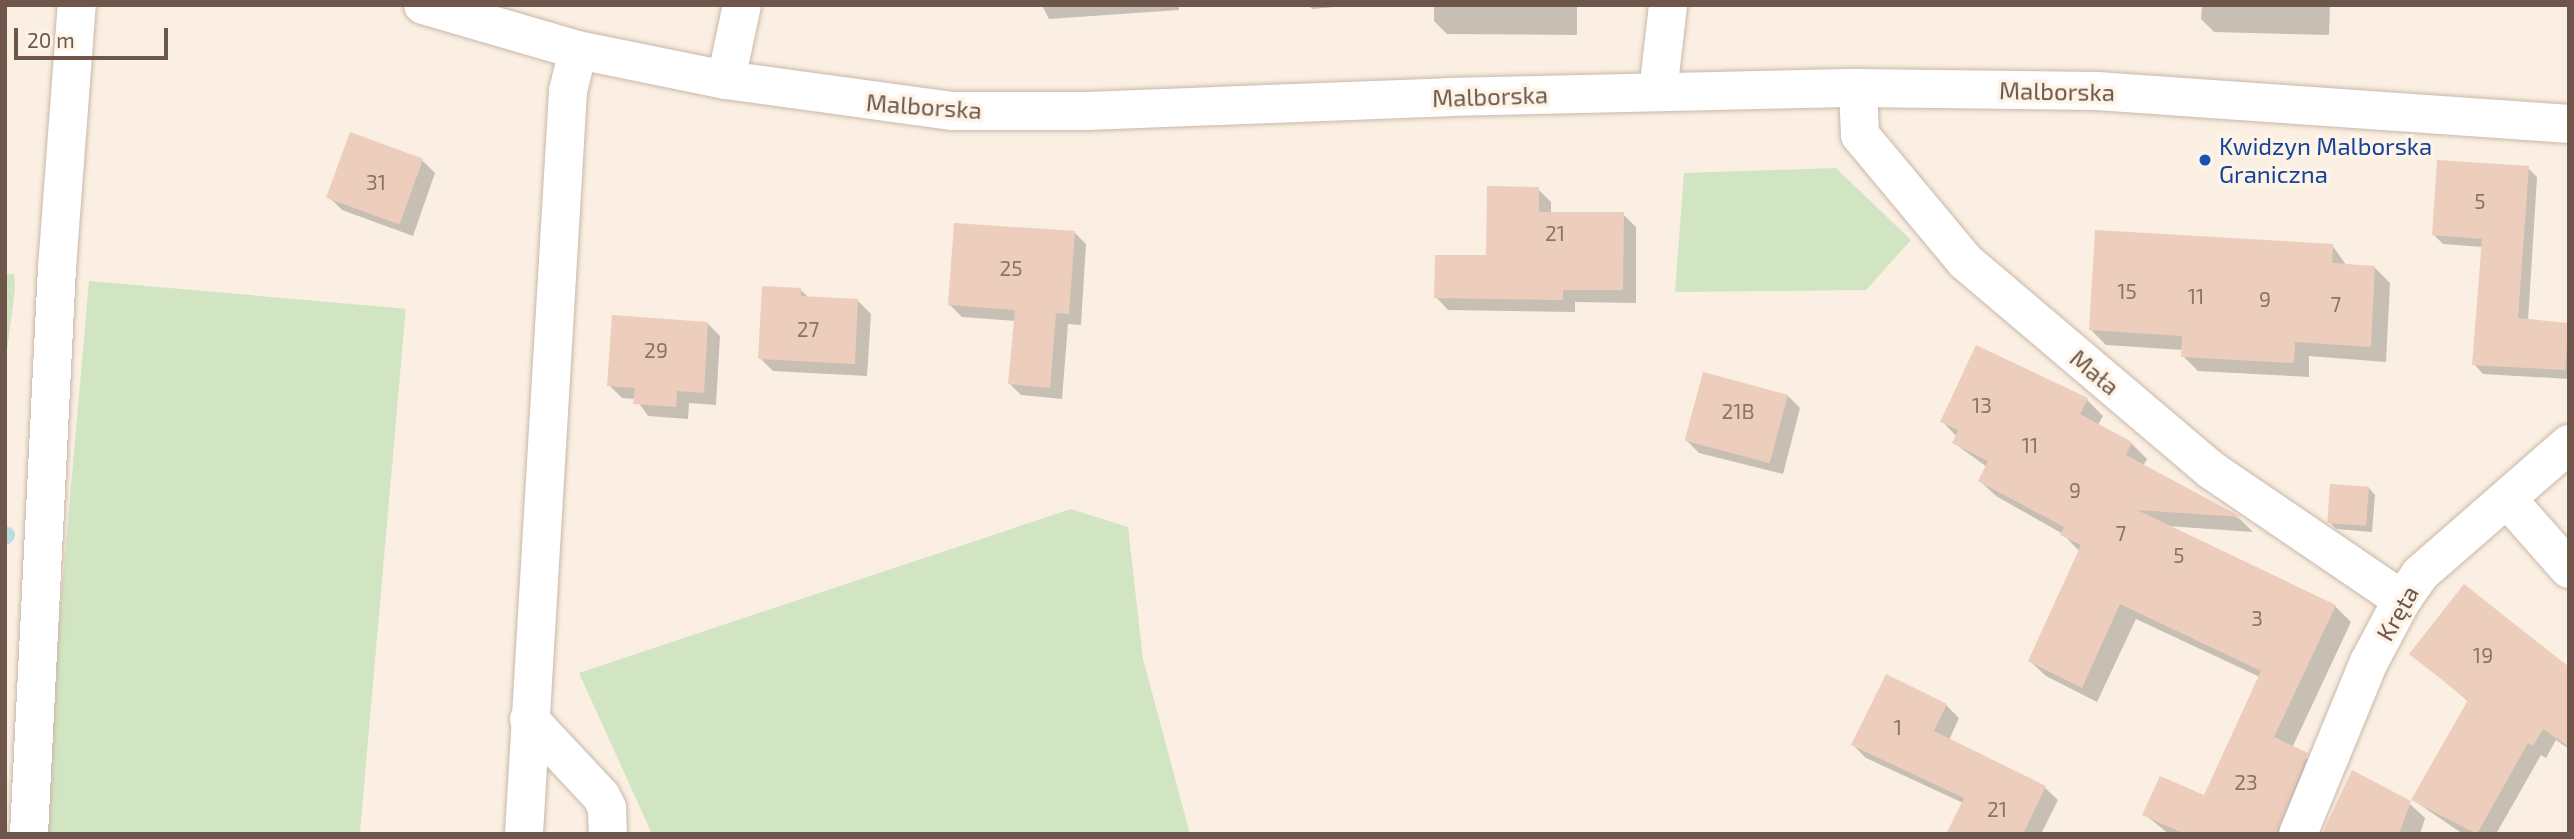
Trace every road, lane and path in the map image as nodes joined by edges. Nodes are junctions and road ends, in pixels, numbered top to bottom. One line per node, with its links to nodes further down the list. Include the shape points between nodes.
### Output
1 (77, 5): 15 (street, via 57,268)
2 (423, 5): 5 (street, Malborska)
3 (742, 5): 6 (street)
4 (1668, 5): 8 (street)
5 (578, 50): 6 (street, Malborska); 14 (street, via 568,91)
6 (726, 80): 8 (street, Malborska, via 829,98 967,111)
7 (1858, 88): 8 (street, Malborska); 9 (street, Malborska, via 2098,91); 13 (street, Mała, via 1860,135 1966,262 2211,470)
8 (1658, 92)
9 (2569, 124)
10 (2569, 444): 11 (street, Kręta)
11 (2508, 500): 12 (street); 13 (street, Kręta, via 2420,575)
12 (2569, 569)
13 (2402, 600): 18 (street, Kręta, via 2369,662)
14 (529, 719): 16 (street); 17 (street, via 601,796 607,808)
15 (29, 834)
16 (524, 834)
17 (608, 834)
18 (2298, 834)

